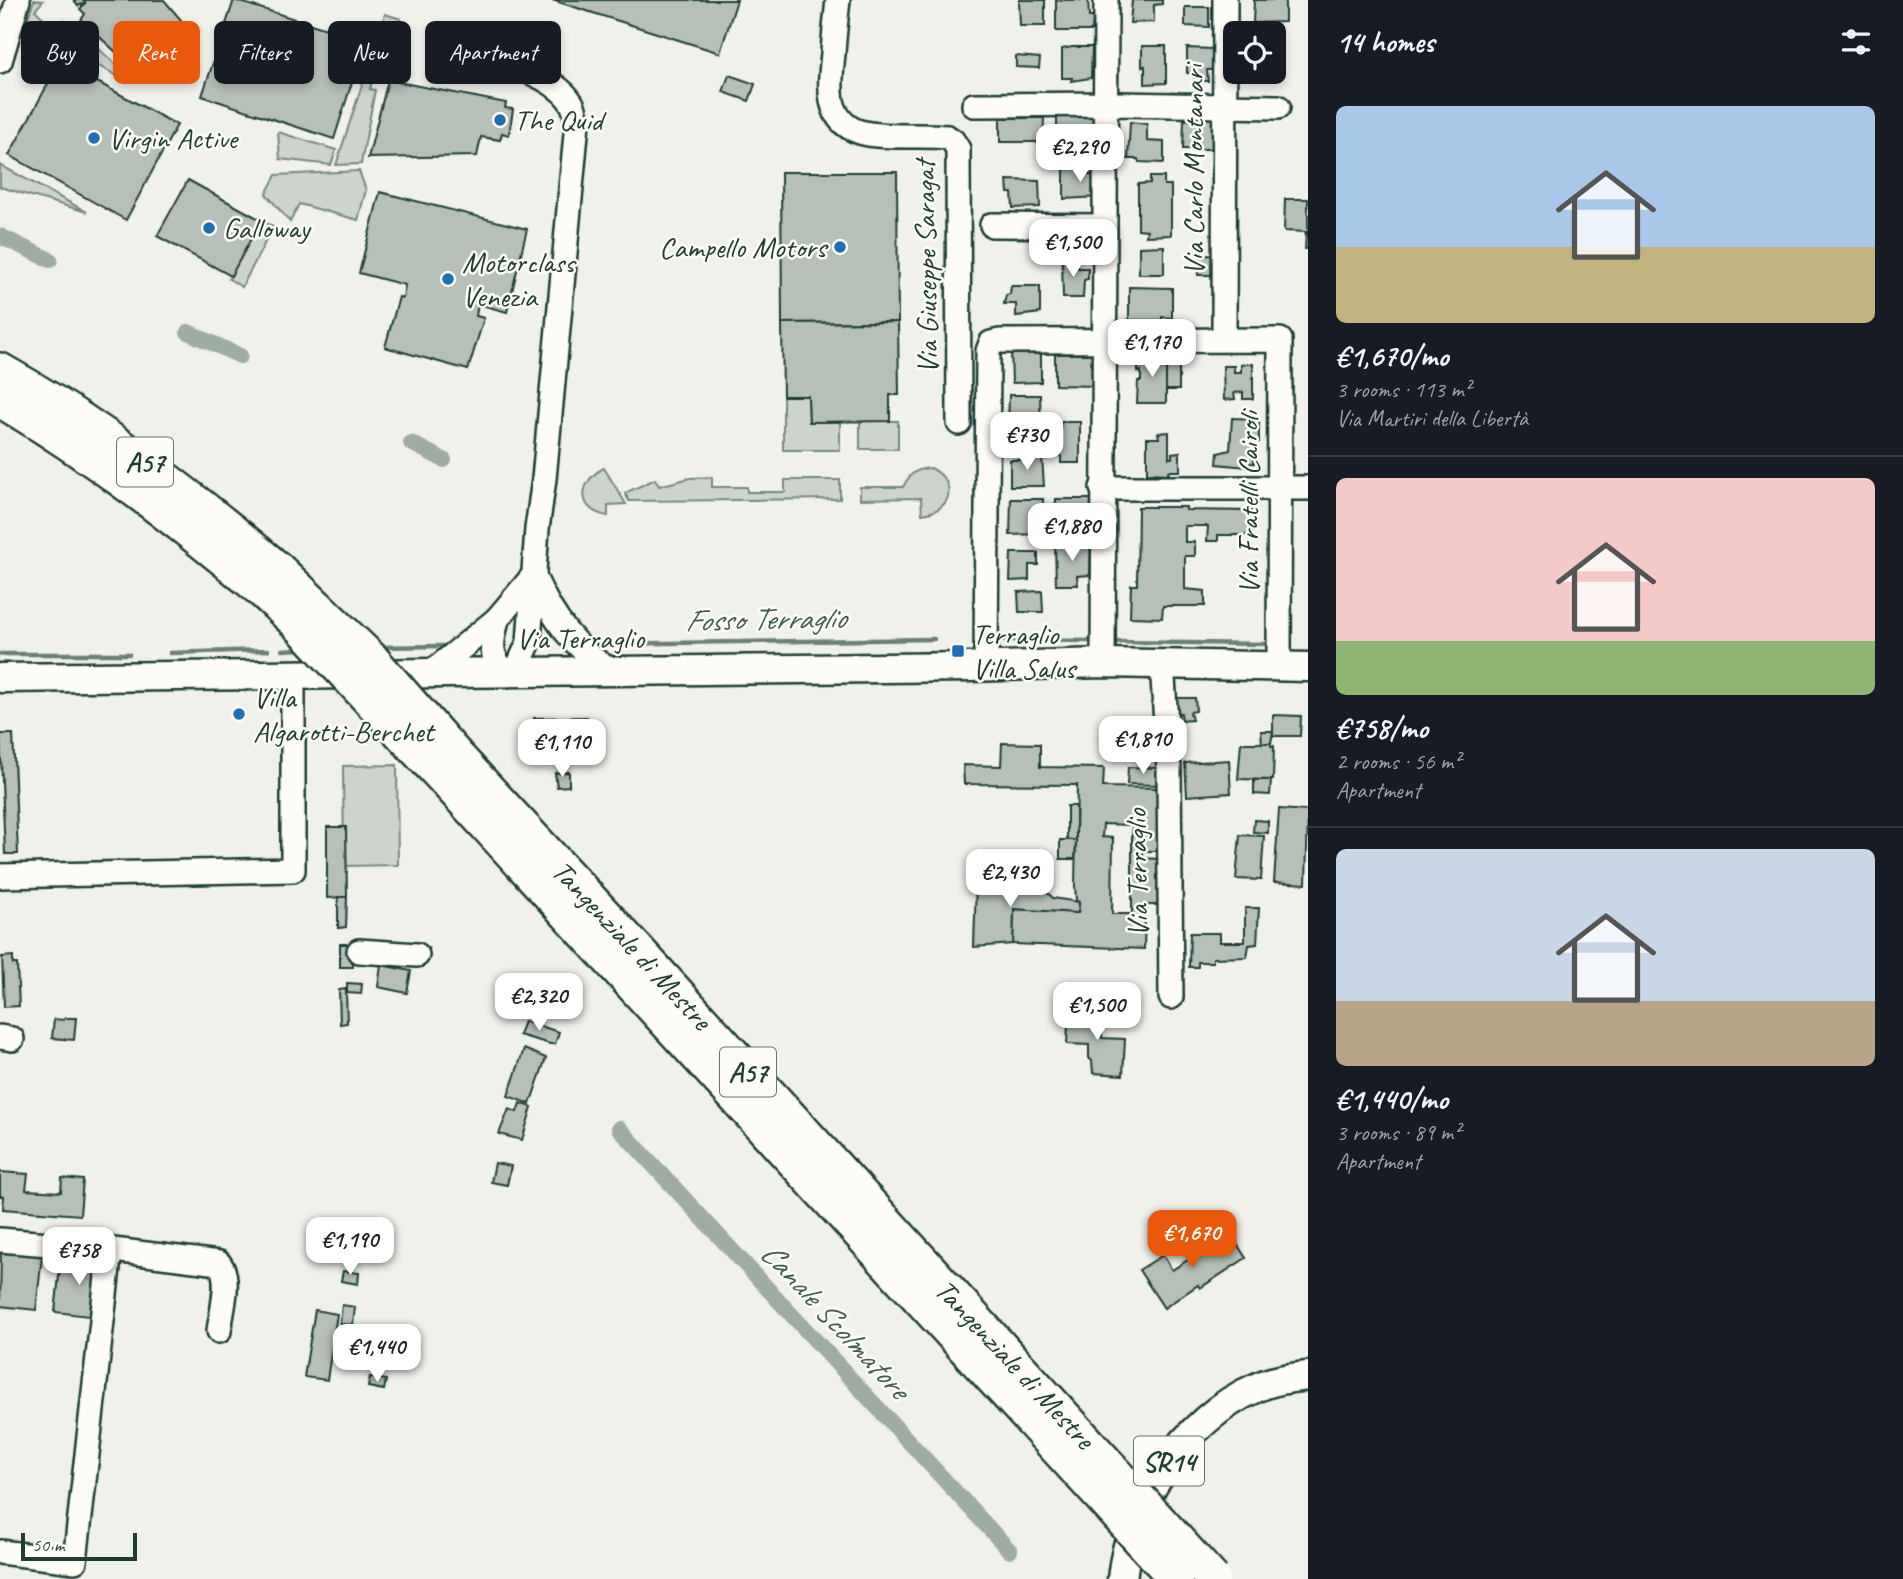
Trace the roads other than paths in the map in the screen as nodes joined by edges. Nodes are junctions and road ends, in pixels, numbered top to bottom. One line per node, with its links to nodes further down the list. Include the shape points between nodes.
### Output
1 (18, 0): 5 (street)
2 (838, 0): 16 (street, Via Giuseppe Saragat, via 829,87 837,115 862,132 947,137 958,149)
3 (1106, 0): 7 (street)
4 (1225, 0): 9 (street, Via Carlo Montanari)
5 (0, 61)
6 (549, 84): 20 (street, via 570,100 577,123)
7 (1106, 104): 8 (street); 9 (street); 12 (street)
8 (974, 105)
9 (1225, 106): 10 (street); 13 (street, Via Carlo Montanari)
10 (1278, 107)
11 (992, 225): 12 (street)
12 (1104, 226): 14 (street)
13 (1224, 339): 14 (street); 18 (street, Via Fratelli Cairoli, via 1280,340)
14 (1103, 340): 17 (street); 26 (street, via 990,343)
15 (0, 378): 21 (highway, Tangenziale di Mestre / A57, via 80,419 161,474)
16 (959, 423)
17 (1102, 488): 18 (street); 23 (street)
18 (1279, 488): 19 (street); 24 (street, Via Fratelli Cairoli)
19 (1308, 488)
20 (534, 575): 22 (street); 28 (street, via 529,642); 29 (street, via 557,622 592,659)
21 (270, 579): 45 (highway, Tangenziale di Mestre / A57, bridge, via 300,626); 46 (highway, Tangenziale di Mestre / A57, bridge, via 373,660)
22 (497, 619): 28 (street, via 492,648 495,661); 30 (street)
23 (1102, 651): 25 (main road, Via Terraglio); 26 (main road, Via Terraglio)
24 (1279, 653): 25 (main road, Via Terraglio); 27 (main road, Via Terraglio)
25 (1162, 663): 36 (street, Via Terraglio, via 1169,782)
26 (986, 666): 29 (main road, Via Terraglio)
27 (1308, 667)
28 (510, 671): 29 (main road, Via Terraglio); 30 (main road, Via Terraglio)
29 (611, 671)
30 (432, 672): 31 (main road, Via Terraglio)
31 (293, 674): 32 (main road, Via Terraglio); 33 (street, via 293,870)
32 (0, 678)
33 (0, 876)
34 (359, 951): 35 (street)
35 (417, 955)
36 (1171, 997)
37 (0, 1240): 38 (street)
38 (110, 1250): 39 (street, via 219,1263 225,1282); 43 (street, via 75,1561)
39 (219, 1331)
40 (1308, 1358): 42 (main road, SR14)
41 (1308, 1376): 42 (main road, SR14)
42 (1268, 1383): 44 (main road, SR14, via 1214,1412 1173,1455 1137,1523)
43 (0, 1552)
44 (1122, 1579)
45 (1176, 1579)
46 (1213, 1579)

